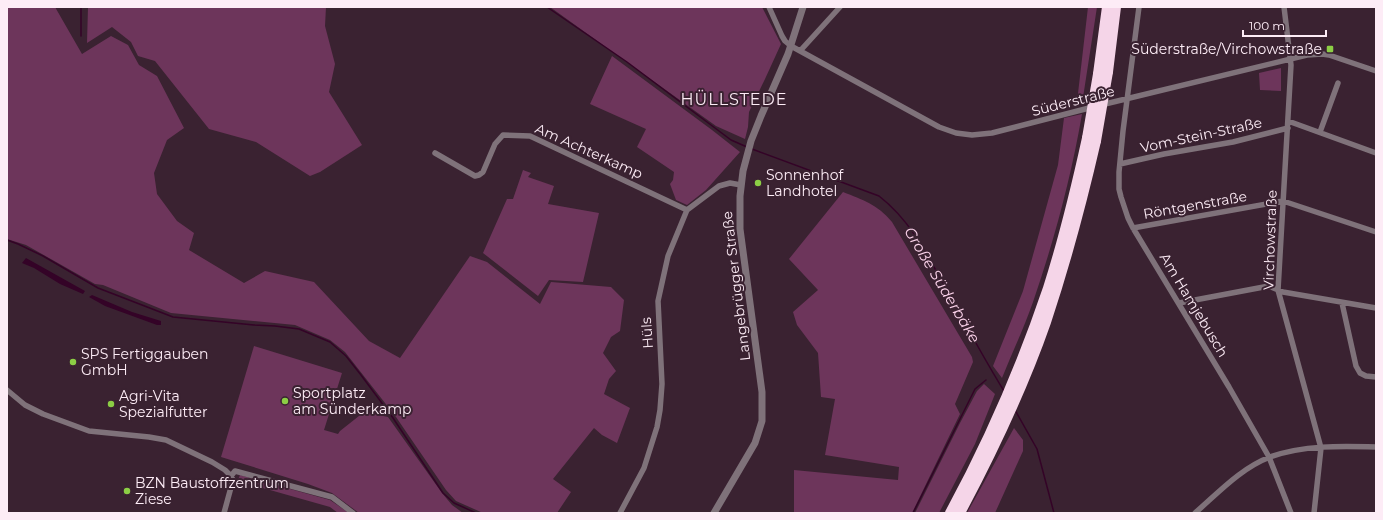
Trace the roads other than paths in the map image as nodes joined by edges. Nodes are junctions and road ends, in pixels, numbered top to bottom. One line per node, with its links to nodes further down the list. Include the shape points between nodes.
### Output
1 (769, 7): 8 (street, via 782,36)
2 (803, 7): 8 (street, Langebrügger Straße)
3 (840, 7): 9 (street)
4 (1107, 7): 12 (highway)
5 (1116, 7): 12 (highway)
6 (1139, 7): 14 (street, Am Hamjebusch)
7 (1284, 7): 10 (street, Virchowstraße)
8 (791, 46): 9 (street, Süderstraße); 21 (street, Langebrügger Straße, via 751,141)
9 (800, 51): 14 (street, Süderstraße, via 939,127 956,133 992,133)
10 (1291, 59): 11 (street, Süderstraße, via 1322,54); 14 (street, Süderstraße); 15 (street, Virchowstraße)
11 (1376, 71)
12 (1103, 73): 32 (highway, bridge, via 1092,139 1018,381)
13 (1338, 83): 17 (street)
14 (1128, 99): 20 (street, Am Hamjebusch)
15 (1288, 121): 16 (street, Virchowstraße); 17 (street)
16 (1288, 128): 20 (street, Vom-Stein-Straße, via 1233,142); 22 (street, Virchowstraße)
17 (1320, 132): 19 (street)
18 (435, 153): 23 (street, Am Achterkamp, via 475,176 483,172 494,144 503,135 530,136)
19 (1376, 153)
20 (1120, 164): 24 (street, Am Hamjebusch, via 1119,189)
21 (741, 185): 23 (street, via 730,183 719,186); 40 (street, Langebrügger Straße, via 740,229 762,392 762,421 755,443)
22 (1282, 201): 24 (street, Röntgenstraße); 25 (street, Röntgenstraße); 26 (street, Virchowstraße)
23 (687, 210): 39 (street, Hüls, via 668,256 659,294 662,384 657,427 644,468)
24 (1133, 228): 27 (street, Am Hamjebusch)
25 (1376, 232)
26 (1278, 290): 27 (street, via 1268,286); 28 (street); 34 (street, Virchowstraße)
27 (1179, 303): 35 (street, Am Hamjebusch)
28 (1342, 303): 29 (street); 30 (street, via 1356,366 1360,373)
29 (1376, 308)
30 (1376, 377)
31 (7, 390): 36 (street, via 25,405 89,431 166,440 212,462)
32 (1000, 424): 41 (highway); 42 (highway, via 982,472)
33 (1376, 447): 34 (street)
34 (1321, 448): 35 (street, via 1286,452); 45 (street, Virchowstraße)
35 (1269, 457): 43 (street, via 1226,485); 44 (street, Am Hamjebusch)
36 (231, 476): 37 (street, via 233,480); 38 (street, via 235,471 332,497)
37 (224, 513)
38 (353, 513)
39 (620, 513)
40 (714, 513)
41 (950, 513)
42 (960, 513)
43 (1195, 513)
44 (1291, 513)
45 (1314, 513)

